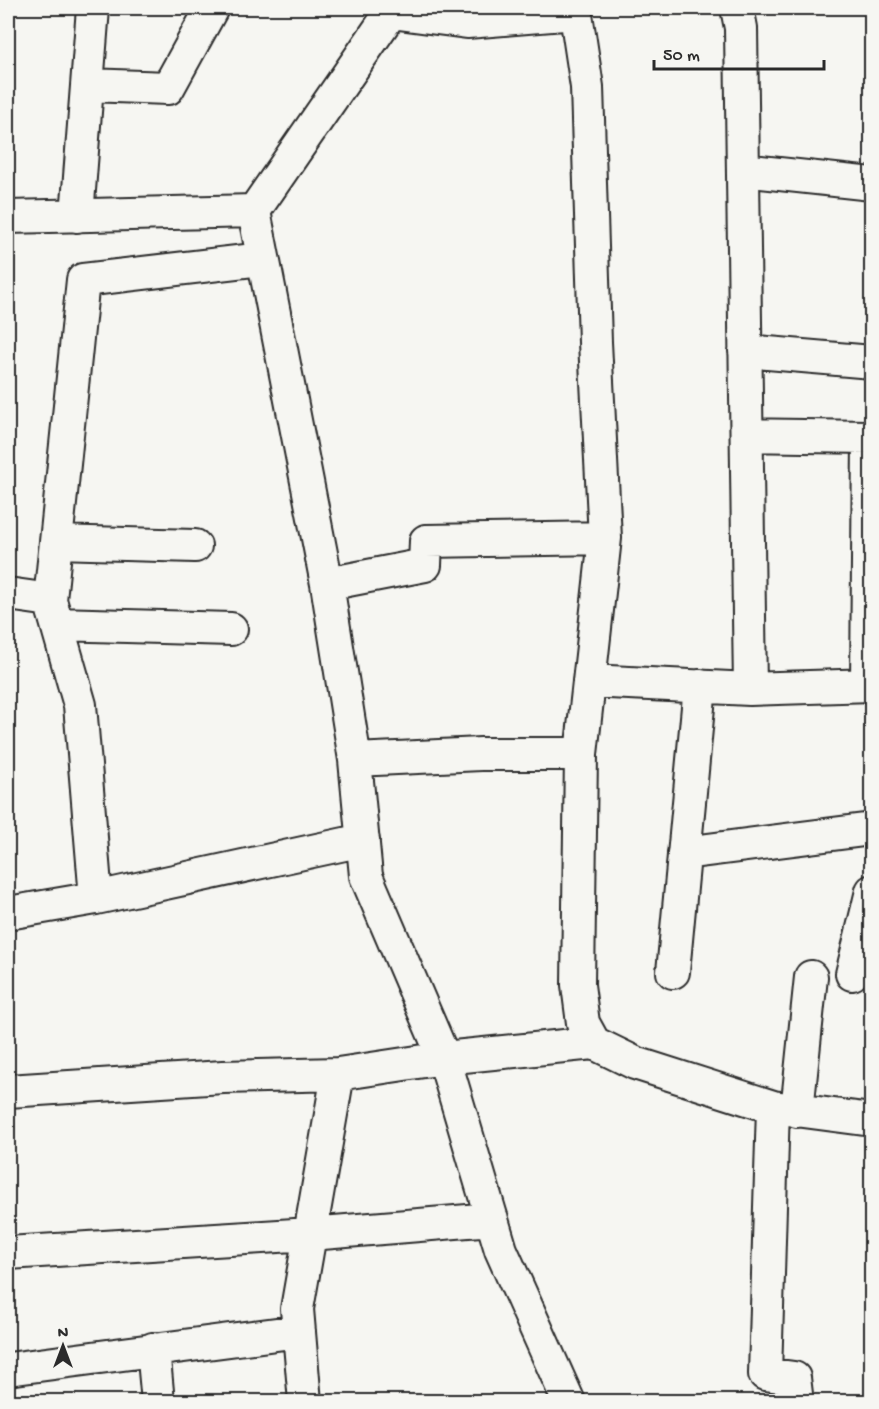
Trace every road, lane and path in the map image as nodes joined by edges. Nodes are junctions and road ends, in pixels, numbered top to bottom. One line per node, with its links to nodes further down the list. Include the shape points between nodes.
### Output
1 (93, 8): 6 (street)
2 (212, 8): 6 (street, via 168,88)
3 (737, 8): 7 (street, via 741,28)
4 (392, 10): 5 (street, via 467,22); 9 (street)
5 (575, 10): 17 (street, via 587,87)
6 (88, 85): 10 (street)
7 (743, 170): 8 (street); 13 (street)
8 (872, 184)
9 (254, 211): 10 (street); 12 (street)
10 (76, 216): 11 (street)
11 (8, 217)
12 (263, 260): 18 (street, via 83,280); 20 (street)
13 (746, 351): 14 (street); 15 (street)
14 (872, 362)
15 (747, 435): 16 (street, via 869,437); 27 (street)
16 (870, 506): 25 (street)
17 (605, 538): 20 (street, via 426,541 425,565); 24 (street)
18 (56, 542): 19 (street); 22 (street)
19 (195, 546)
20 (327, 584): 29 (street)
21 (8, 594): 22 (street)
22 (53, 612): 23 (street); 34 (street, via 81,705)
23 (231, 629)
24 (589, 681): 26 (street); 28 (street)
25 (869, 685): 27 (street)
26 (700, 686): 27 (street); 32 (street)
27 (750, 688)
28 (581, 754): 29 (street); 39 (street, via 578,985 583,1023)
29 (355, 760): 31 (street)
30 (872, 829): 32 (street)
31 (363, 840): 34 (street); 40 (street, via 366,876)
32 (684, 853): 36 (street)
33 (872, 891): 37 (street)
34 (96, 898): 35 (street)
35 (8, 913)
36 (673, 972)
37 (852, 974)
38 (811, 977): 43 (street)
39 (594, 1043): 40 (street); 43 (street, via 635,1063)
40 (444, 1058): 41 (street); 45 (street)
41 (338, 1074): 42 (street); 46 (street)
42 (8, 1091)
43 (785, 1109): 44 (street); 54 (street, via 765,1374 794,1378)
44 (872, 1120)
45 (492, 1219): 46 (street); 53 (street, via 501,1250)
46 (310, 1234): 47 (street); 48 (street, via 297,1309)
47 (8, 1253)
48 (299, 1331): 49 (street); 52 (street)
49 (153, 1349): 50 (street); 51 (street)
50 (8, 1369)
51 (158, 1401)
52 (305, 1401)
53 (569, 1401)
54 (796, 1401)

